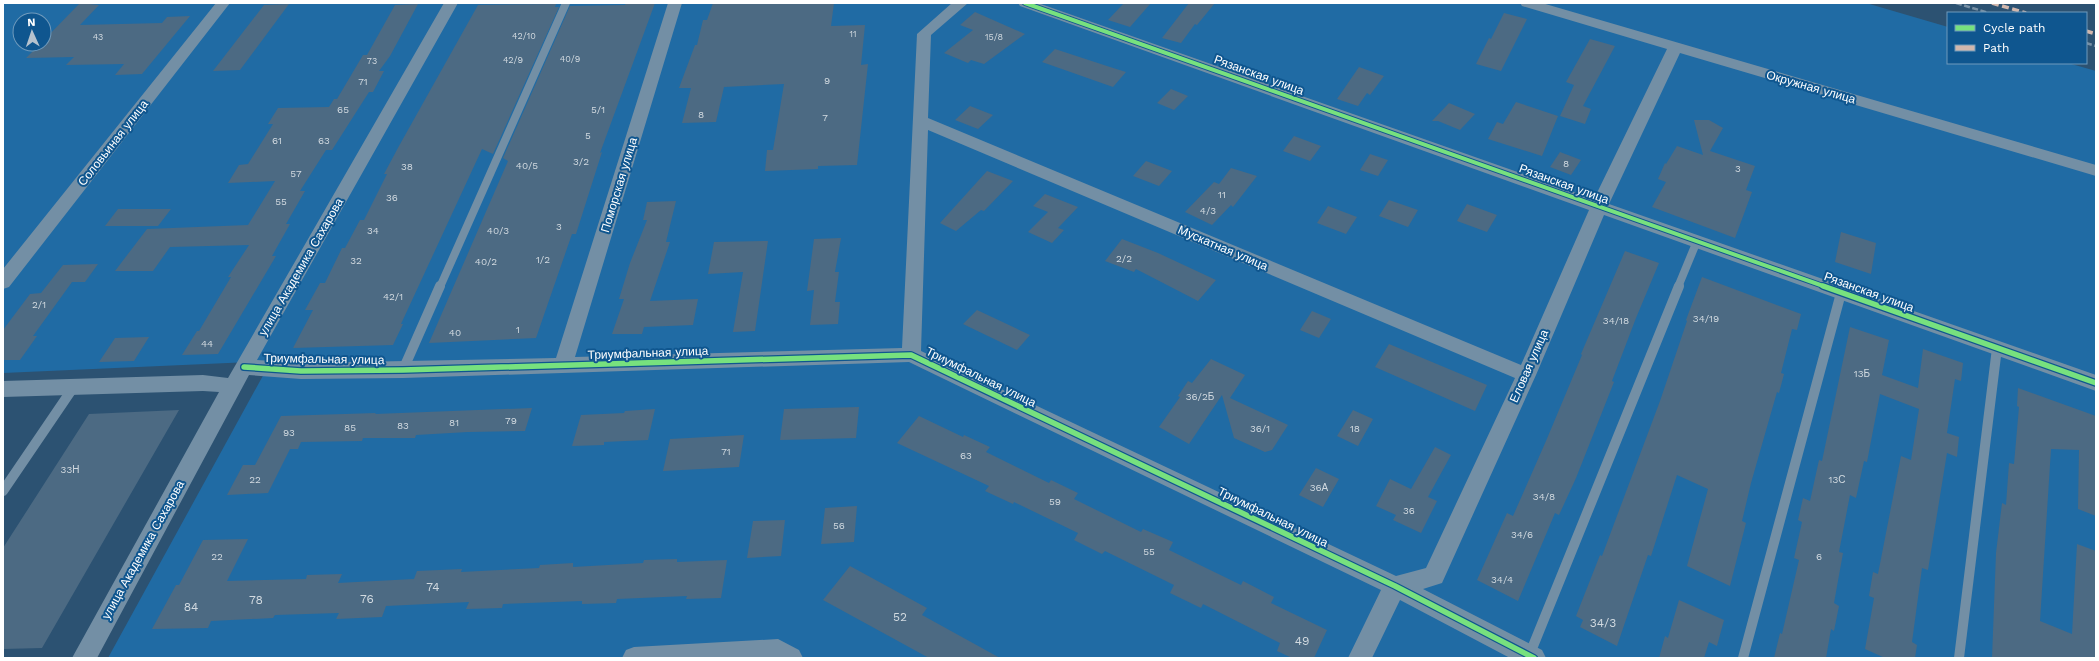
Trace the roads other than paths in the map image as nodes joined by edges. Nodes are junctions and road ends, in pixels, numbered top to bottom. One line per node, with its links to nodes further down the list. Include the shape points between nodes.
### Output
1 (223, 3): 13 (street, Соловьиная улица)
2 (451, 3): 18 (street, улица Академика Сахарова)
3 (566, 3): 19 (lane)
4 (675, 3): 17 (street, Поморская улица)
5 (961, 3): 9 (street, via 924,34)
6 (1026, 3): 11 (street, Рязанская улица)
7 (1527, 3): 8 (street, Окружная улица)
8 (1675, 47): 10 (street, Окружная улица); 11 (street, Еловая улица)
9 (921, 121): 16 (street); 20 (street, Мускатная улица)
10 (2096, 171)
11 (1599, 206): 12 (street, Рязанская улица); 20 (street, Еловая улица)
12 (1697, 241): 14 (street, Рязанская улица); 27 (lane)
13 (3, 282)
14 (1841, 293): 15 (street, Рязанская улица); 32 (lane)
15 (1997, 348): 21 (street, Рязанская улица); 33 (lane)
16 (911, 355): 17 (street, Триумфальная улица); 26 (street, Триумфальная улица)
17 (563, 366): 19 (street, Триумфальная улица)
18 (244, 367): 19 (street, Триумфальная улица, via 301,371); 22 (street, улица Академика Сахарова)
19 (403, 370)
20 (1526, 375): 26 (street, Еловая улица, via 1434,576)
21 (2096, 383)
22 (233, 386): 23 (street, via 203,383); 28 (street, улица Академика Сахарова)
23 (72, 388): 24 (street); 25 (lane)
24 (3, 389)
25 (3, 491)
26 (1395, 586): 27 (street, Триумфальная улица); 31 (street)
27 (1532, 657)
28 (84, 658)
29 (634, 658): 30 (street, via 778,650)
30 (791, 658)
31 (1360, 658)
32 (1744, 658)
33 (1959, 658)

